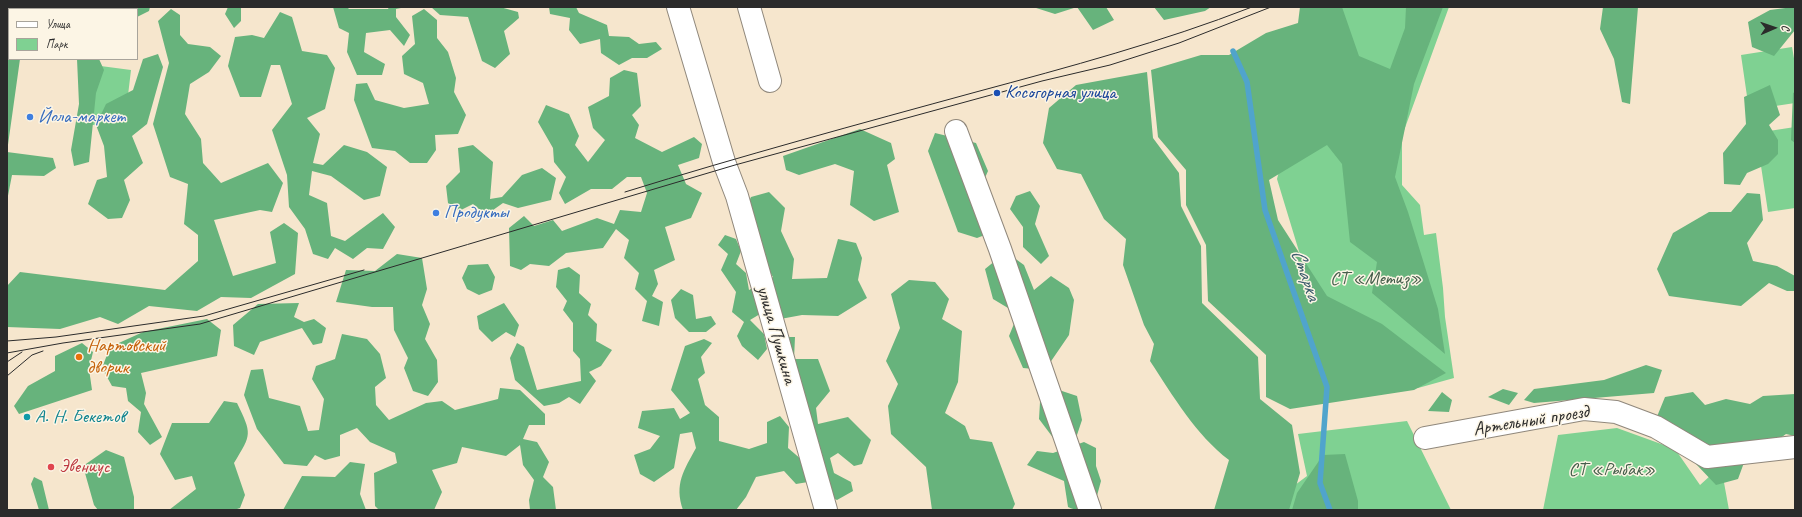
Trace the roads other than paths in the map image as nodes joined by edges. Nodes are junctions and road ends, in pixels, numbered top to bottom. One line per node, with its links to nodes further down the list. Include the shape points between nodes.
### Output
1 (678, 7): 7 (street, улица Пушкина, via 724,162 737,196)
2 (749, 7): 3 (street)
3 (770, 81)
4 (956, 131): 8 (street, via 1000,249)
5 (1424, 438): 6 (street, Артельный проезд, via 1584,409 1616,412 1656,427 1707,457)
6 (1795, 447)
7 (826, 510)
8 (1090, 510)

